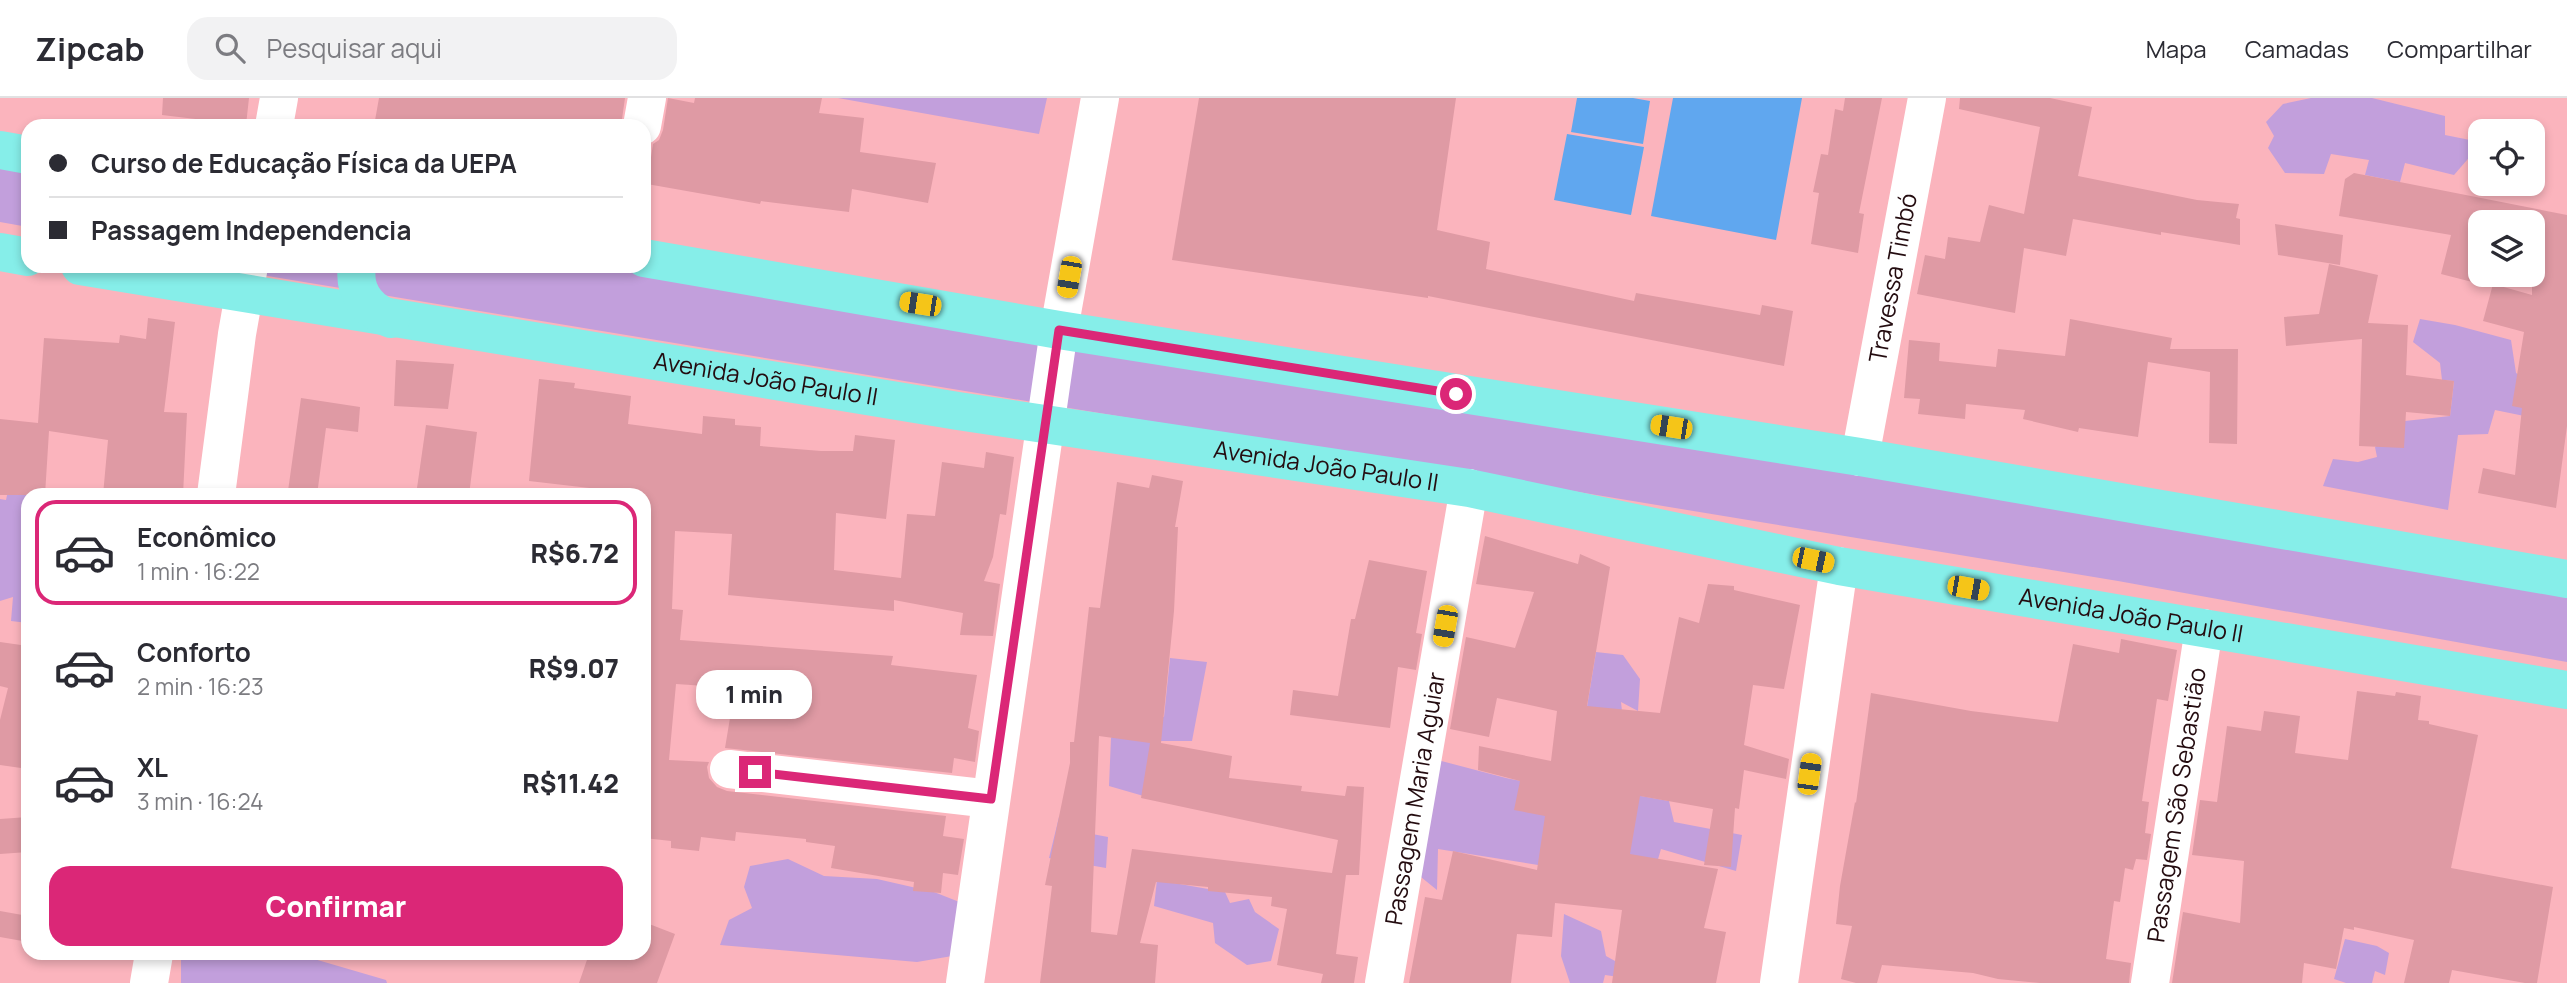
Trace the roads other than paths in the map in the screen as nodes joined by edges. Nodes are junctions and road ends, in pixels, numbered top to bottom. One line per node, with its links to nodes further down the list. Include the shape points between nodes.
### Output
1 (279, 98): 5 (street)
2 (647, 98): 6 (street)
3 (1100, 98): 16 (street)
4 (1927, 98): 18 (street, Travessa Timbó)
5 (275, 119)
6 (643, 119)
7 (0, 150): 8 (main road)
8 (21, 154)
9 (0, 252): 10 (main road)
10 (21, 256)
11 (651, 259): 16 (main road)
12 (163, 273): 14 (main road, Avenida João Paulo II)
13 (357, 273): 15 (main road, via 355,282 366,303)
14 (246, 280): 15 (main road, Avenida João Paulo II); 19 (street)
15 (391, 319): 17 (main road, Avenida João Paulo II)
16 (1059, 330): 17 (street); 18 (main road)
17 (1045, 424): 20 (main road, Avenida João Paulo II); 26 (street)
18 (1860, 457): 22 (main road)
19 (217, 488)
20 (1468, 488): 21 (main road, Avenida João Paulo II); 30 (street, Passagem Maria Aguiar)
21 (1839, 566): 23 (main road, Avenida João Paulo II); 31 (street)
22 (2567, 579)
23 (2204, 628): 24 (main road, Avenida João Paulo II); 32 (street, Passagem São Sebastião)
24 (2567, 690)
25 (729, 769): 26 (street)
26 (991, 799): 29 (street)
27 (154, 960): 28 (street)
28 (149, 983)
29 (965, 983)
30 (1384, 983)
31 (1779, 983)
32 (2150, 983)

